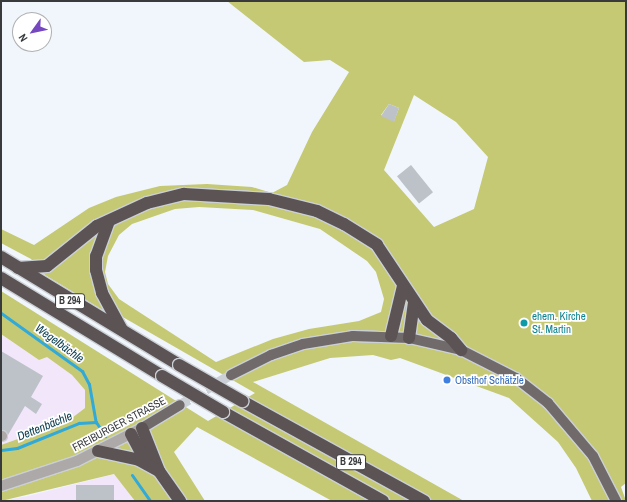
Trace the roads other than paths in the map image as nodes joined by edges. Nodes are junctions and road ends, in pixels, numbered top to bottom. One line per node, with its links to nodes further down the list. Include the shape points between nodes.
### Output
1 (109, 222): 3 (highway, via 81,237 47,266); 5 (highway, via 130,209 184,194 253,196 292,204 344,224 377,245 390,261); 7 (highway, via 96,256 96,270 102,293)
2 (1, 257): 3 (highway, B 294)
3 (18, 268): 7 (highway, B 294)
4 (1, 278): 18 (highway, B 294, bridge, via 223,412)
5 (403, 286): 6 (highway); 8 (highway)
6 (414, 304): 9 (highway); 10 (highway, via 427,320 451,338)
7 (122, 331): 23 (highway, B 294, bridge, via 242,401)
8 (391, 336): 9 (main road); 11 (main road, via 353,336 303,344 271,355)
9 (409, 338): 10 (main road)
10 (461, 350): 24 (main road, via 516,378 548,403 593,456)
11 (231, 375)
12 (180, 405): 13 (main road, FREIBURGER STRASSE)
13 (142, 428): 14 (street, FREIBURGER STRASSE); 17 (highway)
14 (130, 434): 15 (street, FREIBURGER STRASSE); 16 (highway)
15 (98, 451): 16 (highway); 19 (street, FREIBURGER STRASSE, via 42,474)
16 (147, 464): 17 (highway)
17 (159, 471): 20 (highway)
18 (351, 483): 21 (highway); 22 (highway, B 294)
19 (1, 486)
20 (180, 501)
21 (363, 501)
22 (383, 501)
23 (424, 501)
24 (616, 501)

